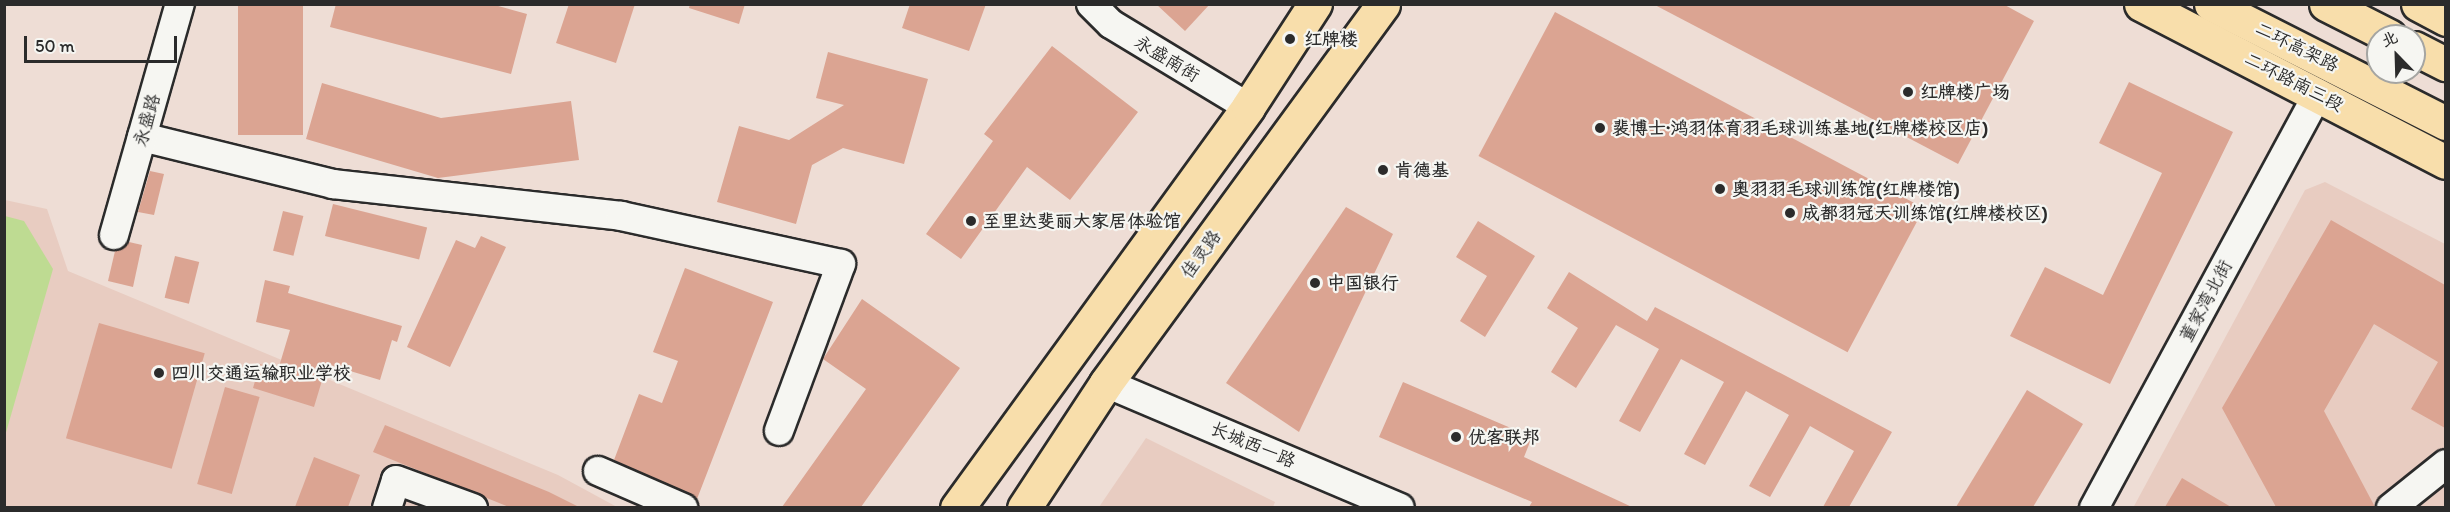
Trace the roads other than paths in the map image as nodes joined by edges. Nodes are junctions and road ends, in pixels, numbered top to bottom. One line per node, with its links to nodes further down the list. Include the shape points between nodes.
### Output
1 (180, 4): 16 (street, 永盛路)
2 (1091, 4): 14 (street, 永盛南街, via 1111,24)
3 (1316, 4): 14 (main road)
4 (1383, 4): 19 (main road, 佳灵路)
5 (2141, 4): 13 (main road, 二环路南三段)
6 (2211, 4): 15 (main road, 二环高架路)
7 (2326, 4): 10 (main road)
8 (2418, 4): 9 (main road)
9 (2445, 19)
10 (2366, 24)
11 (2426, 54): 12 (main road)
12 (2445, 64)
13 (2318, 94): 17 (main road, 二环路南三段); 29 (street, 董家湾北街)
14 (1248, 107): 26 (main road)
15 (2445, 123)
16 (142, 137): 18 (street, 永盛路); 20 (street, via 333,184 621,216 841,264)
17 (2445, 162)
18 (114, 235)
19 (1106, 383): 27 (main road, 佳灵路); 28 (street, 长城西一路)
20 (779, 431)
21 (2445, 464): 30 (street)
22 (598, 471): 25 (street)
23 (387, 507): 24 (street, via 396,480)
24 (473, 507)
25 (683, 507)
26 (957, 507)
27 (1024, 507)
28 (1400, 507)
29 (2094, 507)
30 (2391, 507)

